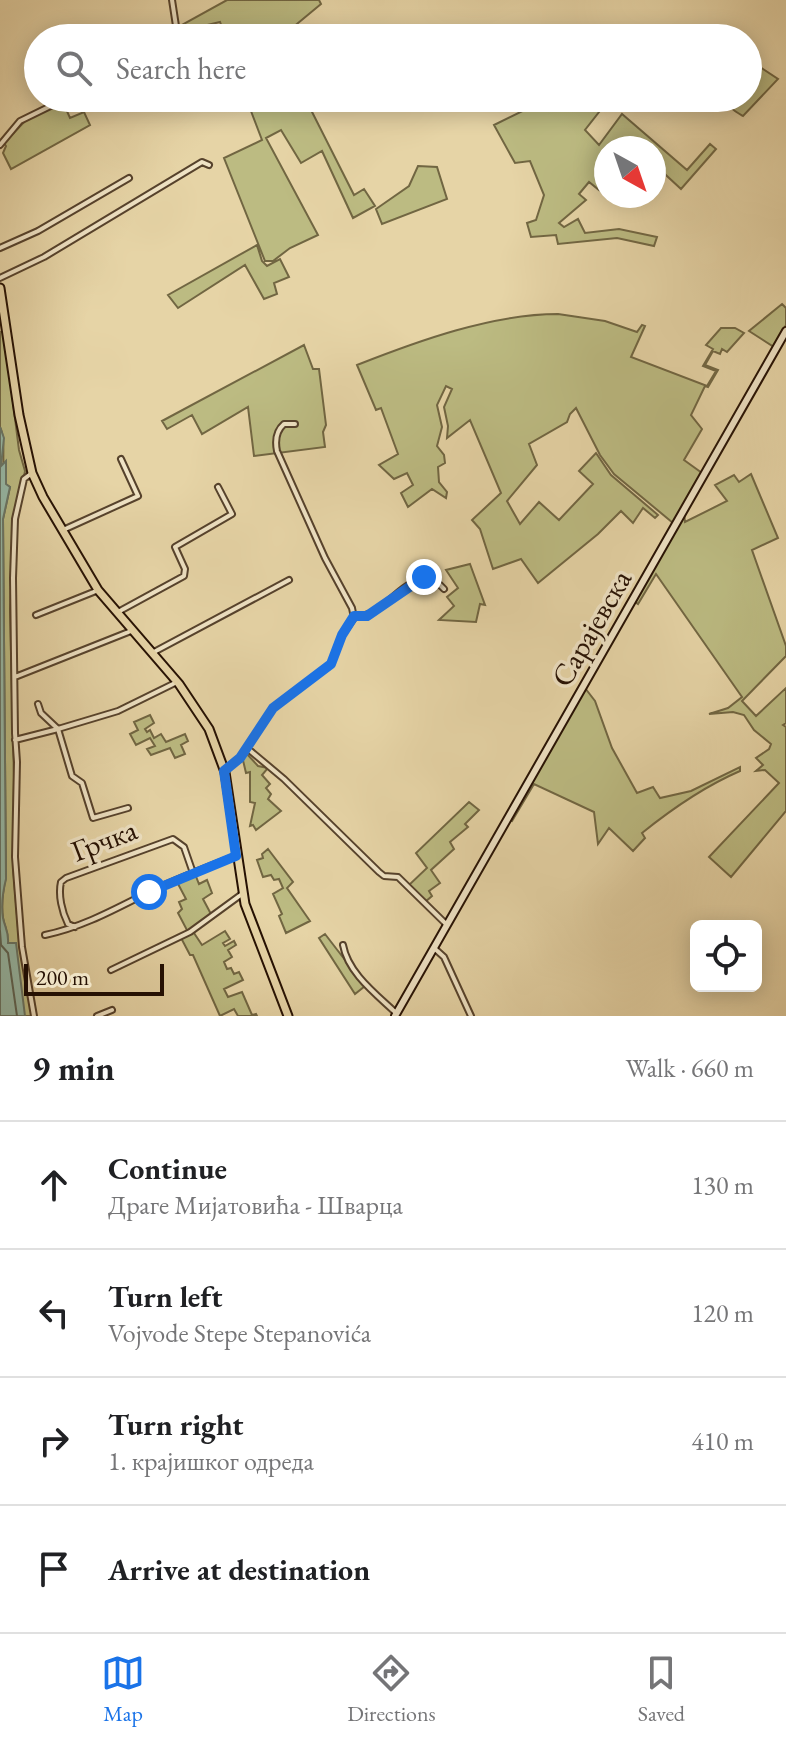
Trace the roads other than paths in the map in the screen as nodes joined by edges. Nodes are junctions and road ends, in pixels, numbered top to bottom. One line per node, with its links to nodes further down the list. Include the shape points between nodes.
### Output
1 (172, 0): 2 (street)
2 (176, 24)
3 (38, 112): 4 (street, via 20,121)
4 (0, 145)
5 (209, 165): 8 (street, via 202,162)
6 (129, 178): 7 (street)
7 (0, 248)
8 (0, 278)
9 (0, 288): 13 (main road)
10 (786, 331): 35 (main road, Сарајевска)
11 (295, 424): 21 (street, via 279,430 277,451)
12 (121, 459): 15 (street, via 138,496)
13 (32, 473): 15 (main road); 24 (street, via 24,479 14,530)
14 (218, 487): 19 (street, via 232,514 175,547 184,576)
15 (63, 530): 18 (main road)
16 (289, 580): 23 (street)
17 (444, 589): 21 (street, via 434,579 421,578 367,616)
18 (98, 590): 19 (main road); 20 (street)
19 (116, 613): 22 (main road)
20 (36, 615)
21 (354, 616): 29 (street, via 331,664 273,708)
22 (131, 631): 23 (main road); 24 (street)
23 (152, 653): 25 (main road)
24 (14, 677): 28 (street)
25 (177, 682): 27 (street, via 118,711); 30 (main road, via 209,729)
26 (38, 704): 27 (street)
27 (58, 729): 28 (street); 31 (street, via 72,776 82,783 93,818)
28 (15, 740): 43 (street, via 18,906)
29 (247, 748): 30 (street); 35 (street, via 379,872 398,877)
30 (224, 771): 32 (main road)
31 (128, 808)
32 (236, 856): 33 (street); 34 (main road)
33 (193, 873): 36 (street); 36 (street, Грчка, via 184,847 173,839 66,878 59,891 66,921)
34 (242, 894): 40 (street, via 190,932); 45 (main road)
35 (448, 925): 39 (main road, Сарајевска)
36 (75, 927): 37 (street)
37 (45, 935)
38 (343, 945): 42 (street, via 358,975)
39 (434, 948): 42 (main road, Сарајевска); 46 (street, via 444,957)
40 (111, 970)
41 (112, 1010): 44 (street)
42 (396, 1014)
43 (34, 1016)
44 (97, 1016)
45 (288, 1016)
46 (471, 1016)

